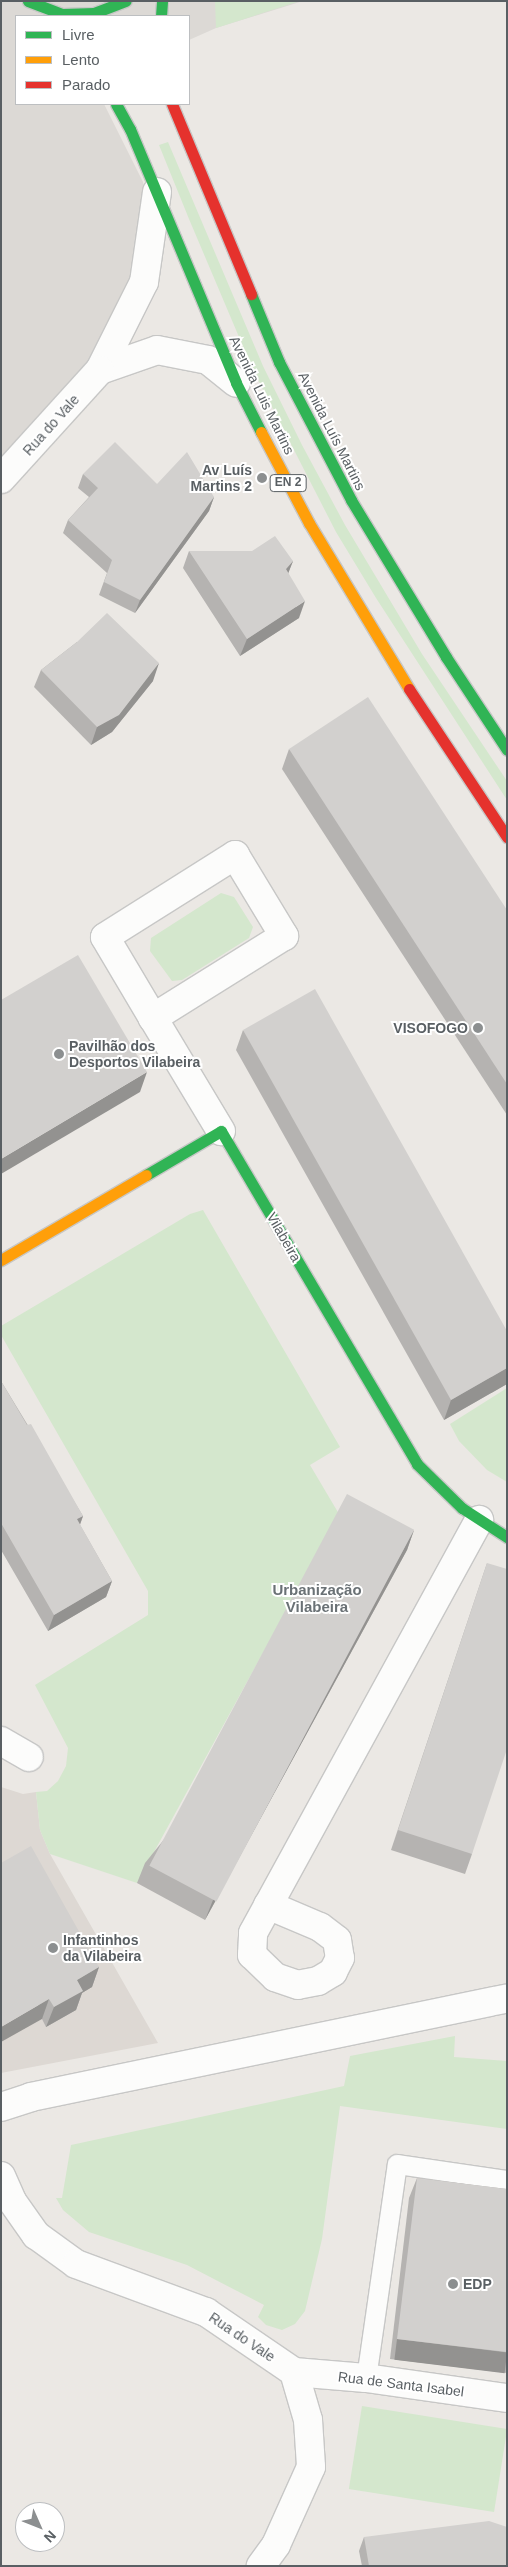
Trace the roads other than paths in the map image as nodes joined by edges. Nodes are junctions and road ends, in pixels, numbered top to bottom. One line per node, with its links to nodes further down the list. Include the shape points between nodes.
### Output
1 (126, 1): 3 (main road, via 94,13 62,14)
2 (162, 1): 5 (main road)
3 (30, 3): 4 (main road)
4 (47, 15)
5 (161, 15)
6 (116, 105): 8 (main road, Avenida Luis Martins / EN 2)
7 (172, 105): 12 (main road, Avenida Luís Martins, via 279,362 351,500 446,657)
8 (157, 192): 9 (street, via 144,282); 10 (main road, Avenida Luis Martins / EN 2)
9 (100, 370): 10 (street, via 156,350 208,360); 11 (street, Rua do Vale)
10 (236, 383): 13 (main road, Avenida Luis Martins / EN 2, via 314,532 405,683)
11 (1, 479)
12 (507, 750)
13 (507, 837)
14 (153, 1018): 14 (street, via 284,936 235,855 105,937); 15 (street)
15 (221, 1130): 16 (main road); 17 (main road, Vilabeira, via 417,1464)
16 (1, 1260)
17 (479, 1520): 18 (main road, Vilabeira); 21 (street)
18 (507, 1537)
19 (1, 1741): 20 (street)
20 (28, 1756)
21 (268, 1905)
22 (507, 1998): 23 (street, via 31,2097)
23 (1, 2107)
24 (1, 2176): 26 (street, Rua do Vale, via 12,2201 36,2235 76,2264 206,2312)
25 (507, 2180): 27 (lane, via 397,2164)
26 (294, 2372): 27 (street, Rua de Santa Isabel); 29 (street, via 308,2420 311,2467 276,2545)
27 (366, 2378): 28 (street, Rua de Santa Isabel)
28 (507, 2398)
29 (261, 2566)

